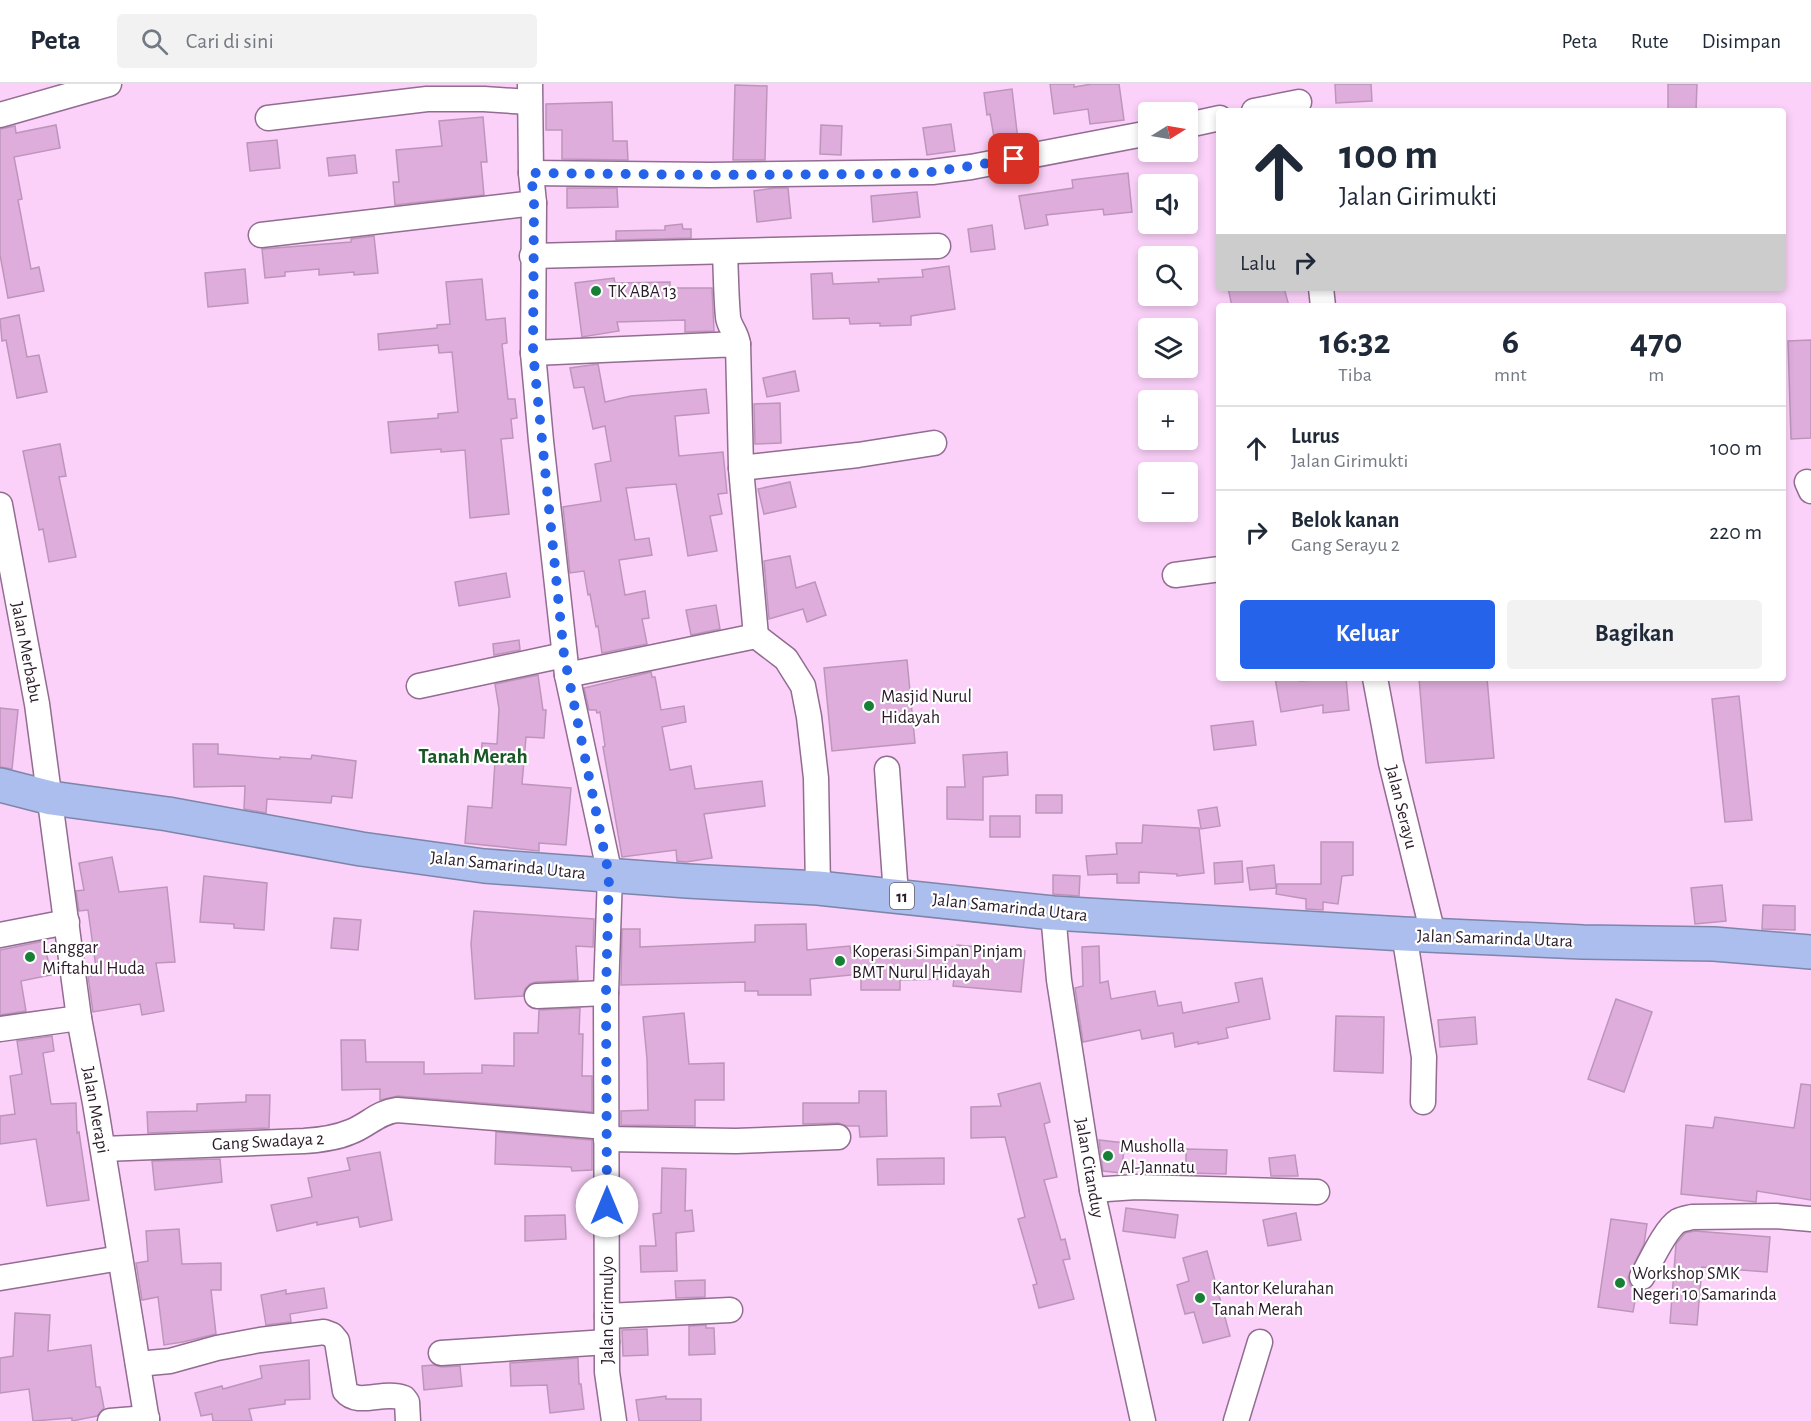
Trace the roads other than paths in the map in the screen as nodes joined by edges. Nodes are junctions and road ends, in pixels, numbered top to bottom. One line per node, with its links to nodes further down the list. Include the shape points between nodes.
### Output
1 (109, 84): 5 (street)
2 (530, 93): 6 (street, via 484,99 428,99); 10 (street, Jalan Girimulyo)
3 (1299, 99): 4 (street)
4 (1265, 108)
5 (0, 115)
6 (268, 118)
7 (1216, 119): 8 (street)
8 (1198, 123)
9 (1138, 135): 10 (street, via 932,172)
10 (531, 173): 11 (street, Jalan Girimulyo)
11 (534, 203): 12 (street); 15 (street, Jalan Girimulyo)
12 (261, 235)
13 (938, 246): 14 (street)
14 (725, 252): 15 (street); 16 (street, via 728,316)
15 (532, 256): 17 (street, Jalan Girimulyo)
16 (738, 344): 17 (street); 19 (street)
17 (533, 352): 24 (street, Jalan Girimulyo)
18 (934, 443): 19 (street)
19 (741, 468): 23 (street)
20 (0, 505): 29 (street, Jalan Merbabu)
21 (1216, 570): 22 (street)
22 (1175, 575)
23 (756, 636): 24 (street); 31 (street, via 786,658 803,686 816,778)
24 (565, 665): 26 (street); 30 (street, Jalan Girimulyo)
25 (1376, 681): 36 (street, Jalan Serayu)
26 (419, 686)
27 (887, 769): 32 (street)
28 (0, 785): 29 (highway, Jalan Samarinda Utara / 11)
29 (51, 798): 30 (highway, Jalan Samarinda Utara / 11, via 168,814 361,849 473,864); 34 (street, Jalan Merapi)
30 (609, 875): 31 (highway, Jalan Samarinda Utara / 11); 38 (street, Jalan Girimulyo)
31 (818, 888): 32 (highway, Jalan Samarinda Utara / 11)
32 (896, 895): 33 (highway, Jalan Samarinda Utara / 11)
33 (1053, 913): 36 (highway, Jalan Samarinda Utara / 11); 46 (street, Jalan Citanduy, via 1059,980)
34 (67, 922): 35 (street); 40 (street, Jalan Merapi)
35 (0, 934)
36 (1419, 934): 37 (highway, Jalan Samarinda Utara / 11, via 1714,944); 42 (street, Jalan Serayu)
37 (1811, 952)
38 (606, 993): 39 (street); 43 (street, Jalan Girimulyo)
39 (537, 996)
40 (79, 1018): 41 (street); 45 (street, Jalan Merapi)
41 (0, 1029)
42 (1423, 1102)
43 (606, 1133): 44 (street, Gang Swadaya 2, via 736,1141); 45 (street, Gang Swadaya 2, via 397,1110 328,1139); 53 (street, Jalan Girimulyo)
44 (838, 1137)
45 (103, 1149): 49 (street, Jalan Merapi)
46 (1092, 1190): 47 (street, via 1136,1187); 62 (street, Jalan Citanduy)
47 (1317, 1192)
48 (1811, 1219): 50 (street, via 1692,1217 1677,1222)
49 (120, 1258): 51 (street); 57 (street, Jalan Merapi)
50 (1642, 1277)
51 (0, 1278)
52 (730, 1310): 53 (street)
53 (607, 1316): 54 (street, Jalan Girimulyo)
54 (607, 1342): 56 (street); 61 (street, Jalan Girimulyo)
55 (1260, 1342): 63 (street)
56 (441, 1353)
57 (138, 1364): 58 (street, Jalan Merapi); 60 (street, via 324,1332 337,1341 345,1391 350,1397 399,1396 407,1402)
58 (147, 1419): 59 (street)
59 (110, 1421)
60 (408, 1421)
61 (614, 1421)
62 (1143, 1421)
63 (1236, 1421)

